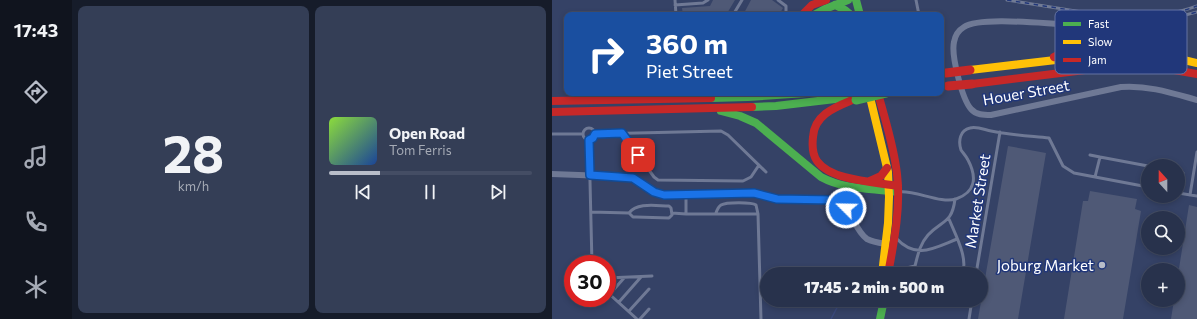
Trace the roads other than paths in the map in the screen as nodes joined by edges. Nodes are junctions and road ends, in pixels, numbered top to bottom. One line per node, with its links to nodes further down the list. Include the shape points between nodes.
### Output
1 (675, 0): 9 (lane)
2 (708, 0): 9 (lane, via 703,3)
3 (742, 0): 12 (lane)
4 (778, 0): 13 (lane, via 786,6)
5 (826, 0): 14 (main road, via 812,5)
6 (848, 0): 10 (main road); 17 (main road)
7 (856, 0): 18 (main road)
8 (916, 0): 19 (lane)
9 (675, 5): 11 (lane)
10 (835, 5): 15 (main road); 16 (main road)
11 (676, 12)
12 (735, 12)
13 (786, 12)
14 (805, 12)
15 (820, 12)
16 (847, 12)
17 (850, 12)
18 (859, 12)
19 (918, 12)
20 (1055, 24): 39 (street, Houer Street, via 980,22 964,27 959,32 955,37 953,50 962,90 971,110 977,114 991,115 1134,86 1158,89)
21 (1187, 55): 23 (main road)
22 (1055, 57): 27 (main road)
23 (1197, 58)
24 (1055, 60): 27 (main road)
25 (1187, 61): 26 (main road)
26 (1197, 63)
27 (1027, 64): 28 (main road, bridge)
28 (944, 73)
29 (1055, 74): 30 (main road, bridge)
30 (944, 87)
31 (729, 96): 37 (main road)
32 (765, 96): 37 (main road)
33 (865, 96): 38 (main road, bridge)
34 (867, 96): 38 (main road, bridge)
35 (870, 96): 55 (main road)
36 (879, 96): 62 (main road, via 896,166)
37 (723, 98): 40 (main road)
38 (854, 98): 41 (main road, via 795,104); 60 (main road, via 821,117 814,130 812,149 818,163 833,174)
39 (1197, 100)
40 (552, 102)
41 (704, 108): 42 (main road); 62 (main road, via 740,116 756,123 830,182 847,186)
42 (552, 112)
43 (1000, 132): 59 (lane, Market Street, via 1049,138 1063,166 1074,173); 67 (lane, Market Street, via 970,128 962,133 959,139 961,150 973,172 974,184 968,193); 85 (lane, Market Street)
44 (622, 133): 47 (lane); 53 (lane, via 721,131); 53 (lane, via 658,180 744,181 751,177)
45 (552, 134): 46 (lane)
46 (582, 134): 47 (lane, via 589,128 593,129); 48 (lane)
47 (595, 134): 48 (lane)
48 (589, 140): 58 (lane)
49 (1197, 152): 52 (lane)
50 (1090, 155): 51 (lane)
51 (1100, 157): 54 (lane); 59 (lane)
52 (1196, 164): 65 (lane)
53 (759, 165): 56 (lane)
54 (1141, 165)
55 (886, 168): 60 (main road, via 881,176); 62 (main road)
56 (766, 172)
57 (552, 174): 58 (street)
58 (590, 175): 64 (street, via 632,177 661,195); 68 (lane)
59 (1095, 177): 61 (lane, Market Street)
60 (870, 181): 62 (main road)
61 (1141, 186)
62 (895, 189): 67 (lane, Market Street); 75 (main road); 77 (main road)
63 (1185, 194): 65 (lane)
64 (686, 195): 72 (lane); 77 (street, via 754,193 777,199 834,200 846,208 866,238)
65 (1190, 195): 66 (lane)
66 (1197, 196)
67 (955, 199): 74 (lane)
68 (591, 212): 69 (lane); 79 (lane)
69 (629, 213): 70 (lane, via 633,217 655,218 671,217); 70 (lane, via 637,207 669,206)
70 (672, 213): 72 (lane)
71 (716, 213): 72 (lane); 73 (lane); 73 (lane, via 724,204 754,203)
72 (686, 214)
73 (758, 214): 100 (lane)
74 (949, 219): 76 (lane); 78 (lane, via 928,235)
75 (895, 236): 78 (lane, via 905,246); 82 (main road)
76 (957, 239): 78 (lane); 84 (lane)
77 (886, 244): 81 (main road)
78 (918, 251): 80 (lane)
79 (592, 255)
80 (915, 266): 83 (lane)
81 (886, 267)
82 (887, 267)
83 (911, 267)
84 (964, 267)
85 (977, 267)
86 (652, 276): 87 (lane)
87 (641, 277): 89 (lane); 93 (lane)
88 (616, 278): 89 (lane)
89 (624, 278): 90 (lane)
90 (616, 286)
91 (649, 289): 98 (lane)
92 (616, 300): 93 (lane)
93 (619, 302): 98 (lane)
94 (877, 307): 101 (main road)
95 (883, 307): 102 (main road)
96 (971, 307): 103 (lane)
97 (649, 309): 99 (lane)
98 (629, 311): 99 (lane)
99 (638, 319)
100 (761, 319)
101 (876, 319)
102 (880, 319)
103 (969, 319)

